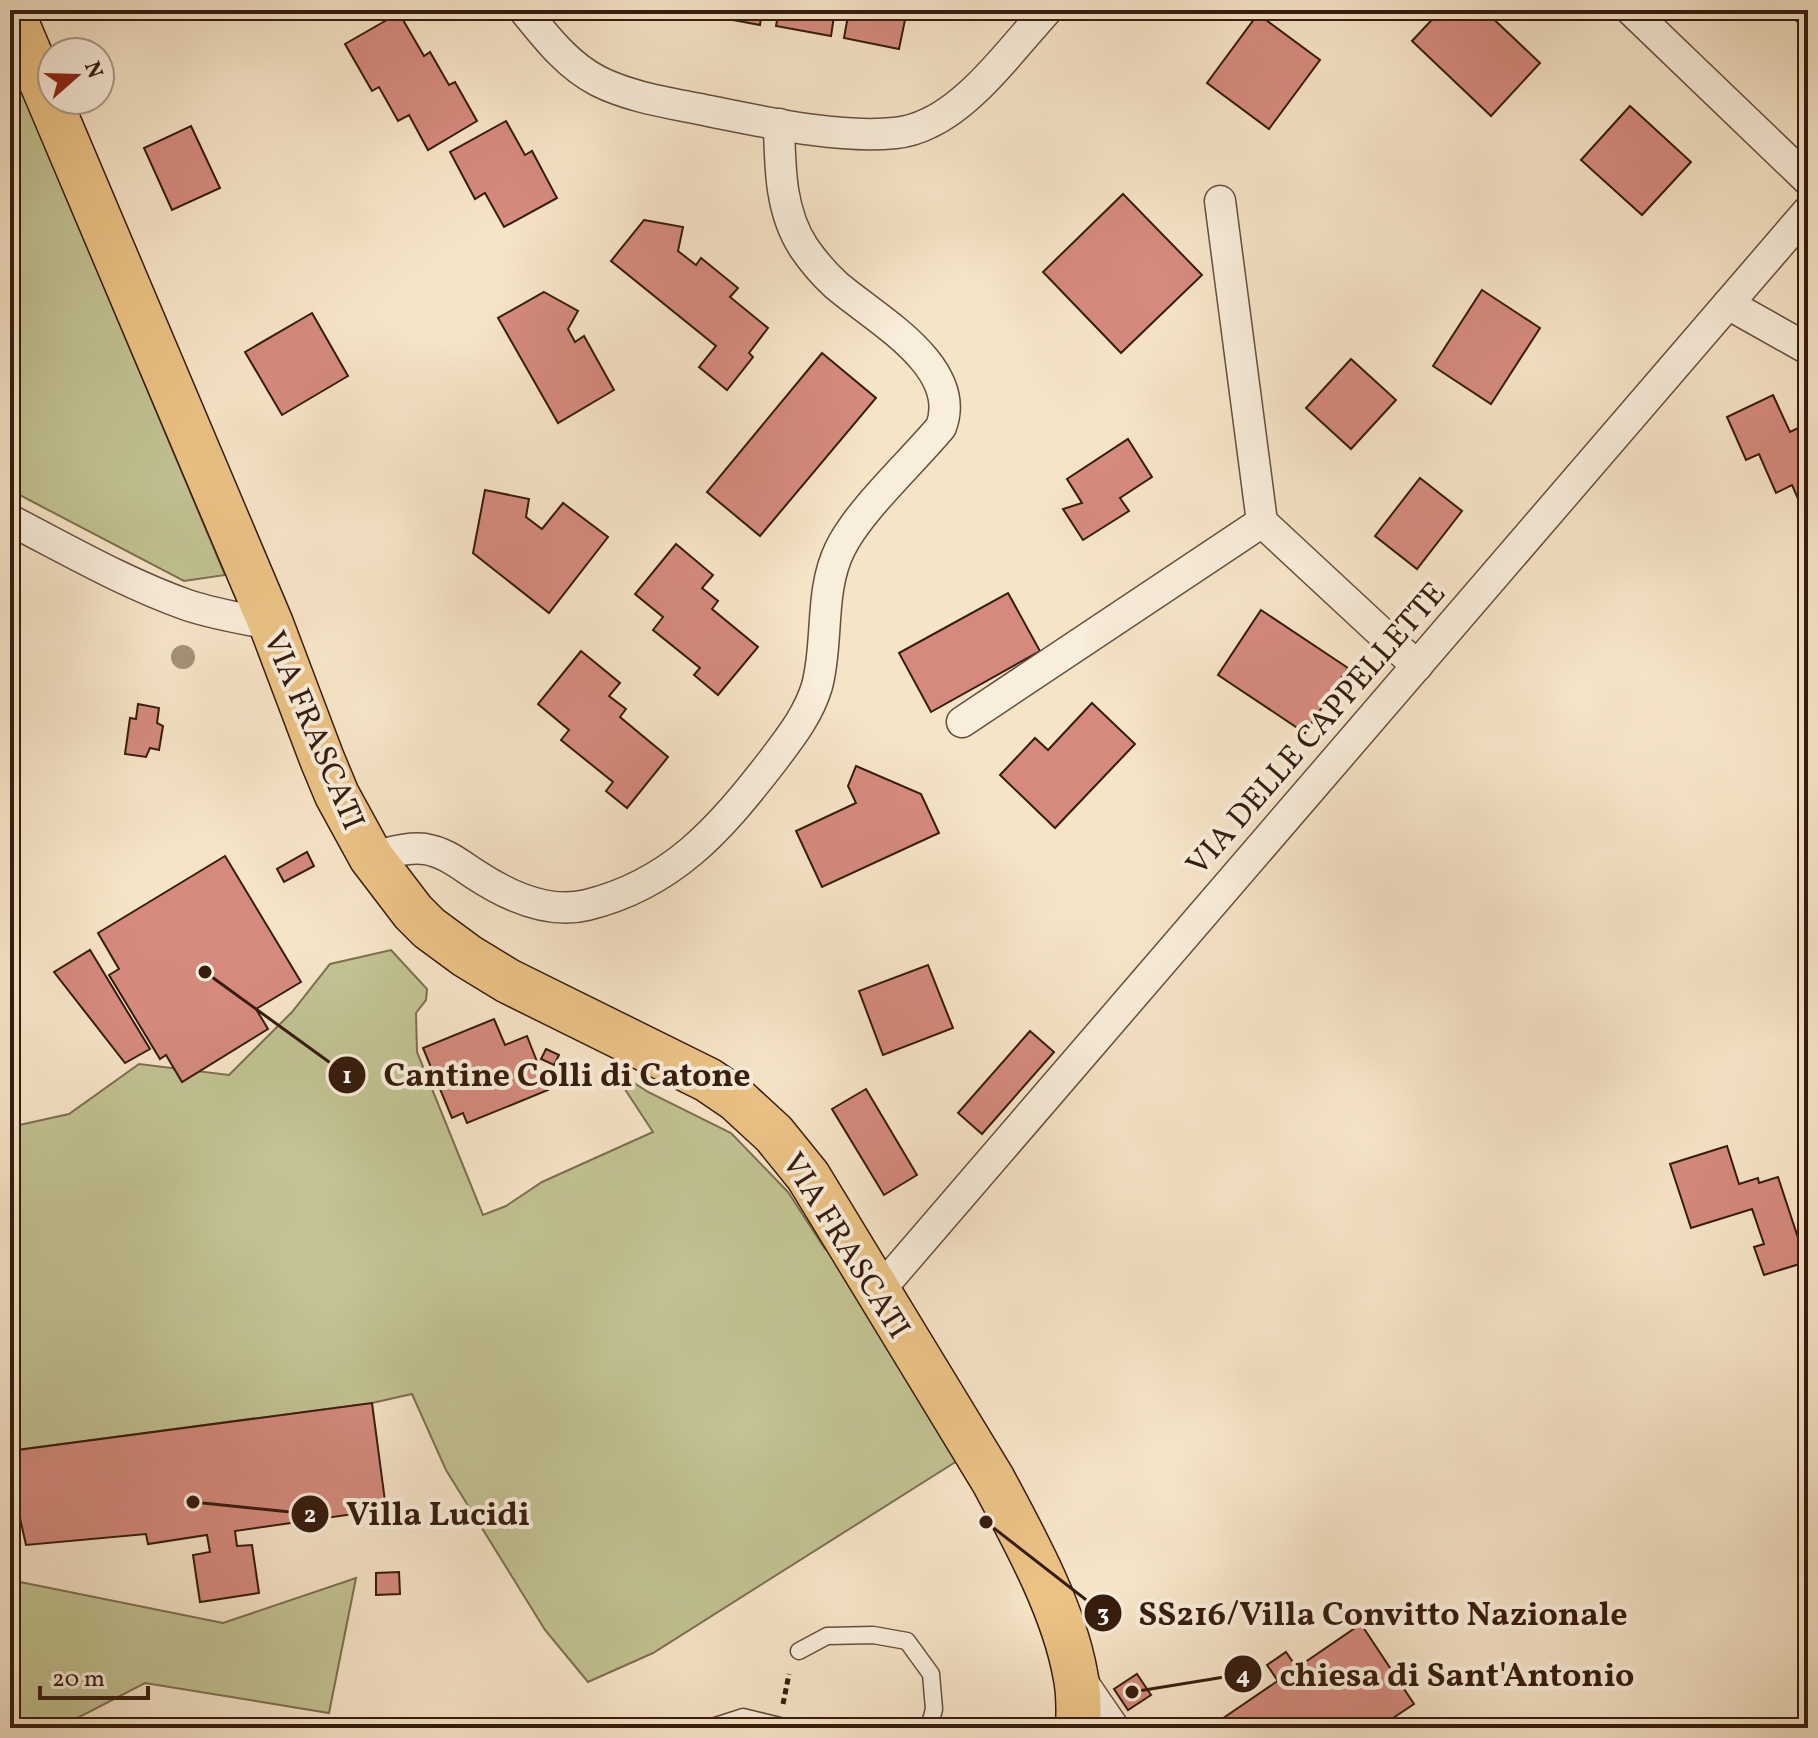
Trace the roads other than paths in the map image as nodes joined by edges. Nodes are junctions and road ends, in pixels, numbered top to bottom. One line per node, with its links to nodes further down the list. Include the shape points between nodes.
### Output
1 (11, 10): 13 (main road, VIA FRASCATI)
2 (524, 10): 5 (street, via 555,48 596,80 651,99)
3 (1047, 10): 5 (street, via 977,86 929,123 882,134)
4 (1631, 10): 6 (street)
5 (779, 124): 16 (street, via 784,195 803,247 834,283 920,353 945,403 941,427 839,551 825,609 821,670 808,710 744,798 694,852 639,886 599,902 564,908 520,899 427,849)
6 (1808, 180)
7 (1220, 201): 12 (street)
8 (1808, 211): 9 (street, VIA DELLE CAPPELLETTE)
9 (1728, 304): 10 (street); 14 (street, VIA DELLE CAPPELLETTE)
10 (1808, 349)
11 (10, 520): 13 (street, via 170,598)
12 (1262, 522): 14 (street); 15 (street)
13 (271, 624): 16 (main road, VIA FRASCATI, via 322,759)
14 (1417, 666): 17 (street, VIA DELLE CAPPELLETTE)
15 (962, 722)
16 (371, 857): 17 (main road, VIA FRASCATI, via 413,912 467,956 708,1080 750,1111 808,1176)
17 (878, 1292): 19 (main road, VIA FRASCATI, via 1013,1518 1055,1608)
18 (799, 1651): 22 (lane, via 827,1636 907,1641 931,1674 934,1709)
19 (1075, 1672): 23 (main road, VIA FRASCATI); 24 (street)
20 (709, 1728): 21 (lane, via 743,1717)
21 (788, 1728)
22 (929, 1728)
23 (1078, 1728)
24 (1114, 1728)

